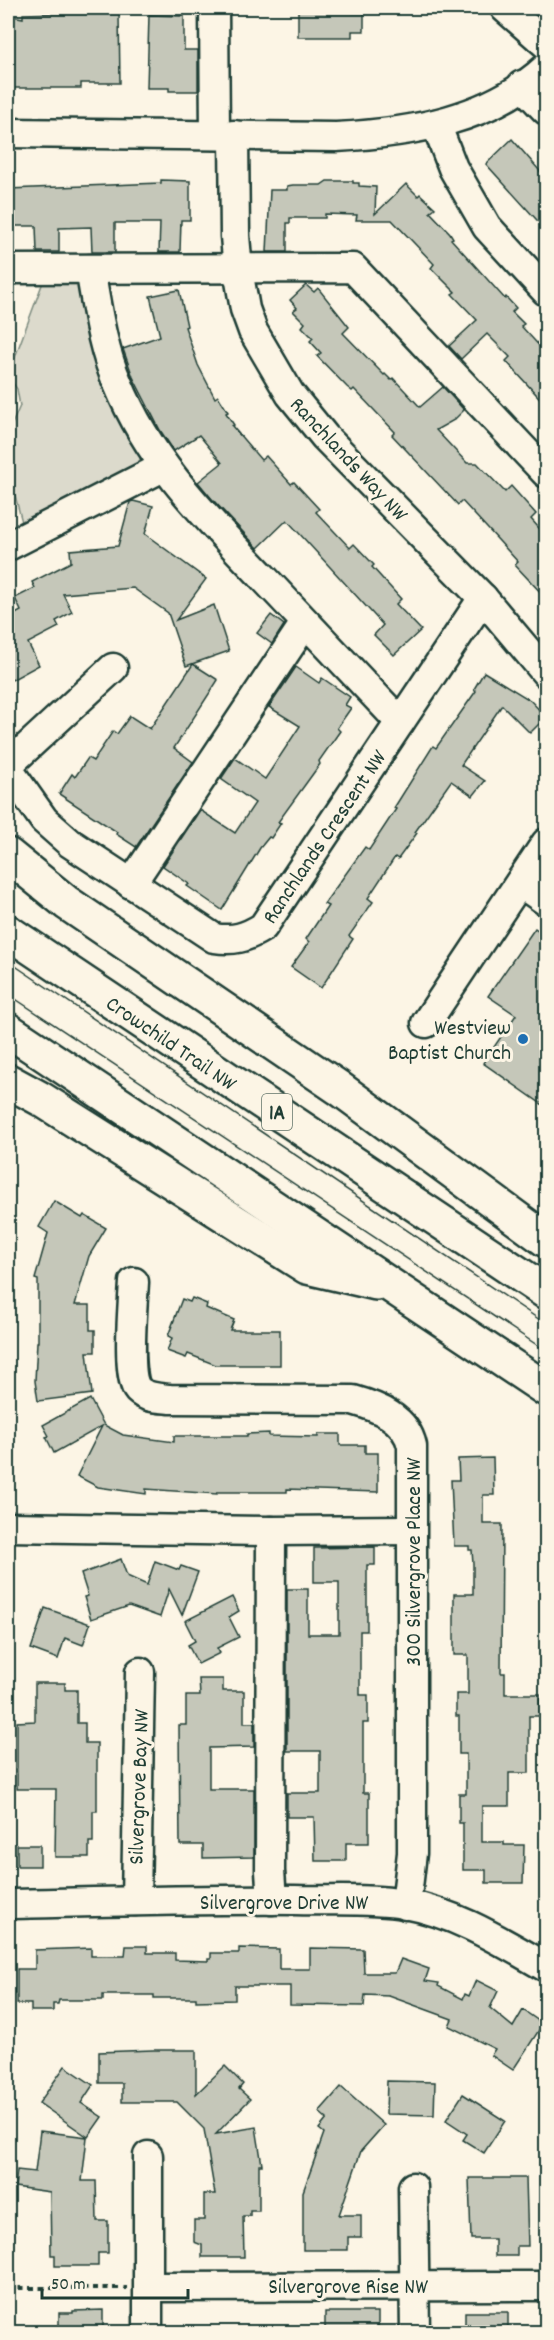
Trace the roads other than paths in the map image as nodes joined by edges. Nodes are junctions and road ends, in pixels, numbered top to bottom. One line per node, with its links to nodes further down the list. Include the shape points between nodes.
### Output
1 (214, 8): 9 (street, Ranchlands Way NW)
2 (511, 10): 3 (street)
3 (546, 44)
4 (546, 68): 5 (street)
5 (522, 85): 6 (street); 7 (street, via 476,112)
6 (546, 110)
7 (436, 124): 9 (street, via 360,135); 13 (street, via 453,168 487,227)
8 (8, 133): 9 (street)
9 (224, 135): 12 (street, Ranchlands Way NW)
10 (8, 269): 11 (street)
11 (90, 269): 12 (street); 14 (street, via 104,342 117,384)
12 (238, 270): 15 (street, via 353,268); 17 (street, Ranchlands Way NW, via 245,309 254,331 290,394 325,437)
13 (546, 291)
14 (163, 467): 16 (street); 18 (street)
15 (546, 472)
16 (8, 546)
17 (483, 598): 20 (street, Ranchlands Way NW); 21 (street, Ranchlands Crescent NW)
18 (305, 622): 21 (street); 25 (street)
19 (113, 668): 22 (street)
20 (546, 673)
21 (400, 722): 25 (street, Ranchlands Crescent NW, via 263,927 247,937 231,941 214,939)
22 (8, 767): 25 (street, Ranchlands Crescent NW, via 44,820 70,843)
23 (546, 843): 26 (street)
24 (8, 855): 32 (highway, via 67,903 339,1088)
25 (131, 884)
26 (519, 884): 27 (street); 29 (street)
27 (546, 901)
28 (8, 932): 35 (highway, Crowchild Trail NW / 1A)
29 (426, 1023)
30 (8, 1030): 34 (highway)
31 (8, 1081): 34 (highway, via 307,1268)
32 (546, 1240)
33 (134, 1282): 38 (street, 300 Silvergrove Place NW, via 132,1367 134,1384 140,1392 170,1399 332,1399 368,1404 398,1421 409,1434)
34 (395, 1288): 36 (highway)
35 (546, 1292)
36 (546, 1389)
37 (8, 1527): 39 (street)
38 (411, 1530): 39 (street); 44 (street, 300 Silvergrove Place NW, via 412,1854)
39 (271, 1531): 41 (street)
40 (140, 1672): 42 (street, Silvergrove Bay NW)
41 (272, 1900): 42 (street, Silvergrove Drive NW); 44 (street, Silvergrove Drive NW)
42 (136, 1901): 43 (street, Silvergrove Drive NW)
43 (8, 1904)
44 (406, 1905): 45 (street, Silvergrove Drive NW, via 481,1931)
45 (546, 1967)
46 (148, 2156): 50 (street)
47 (413, 2187): 48 (street)
48 (415, 2285): 49 (street, Silvergrove Rise NW); 50 (street, Silvergrove Rise NW); 52 (street)
49 (546, 2286)
50 (149, 2287): 51 (street)
51 (148, 2332)
52 (415, 2332)

